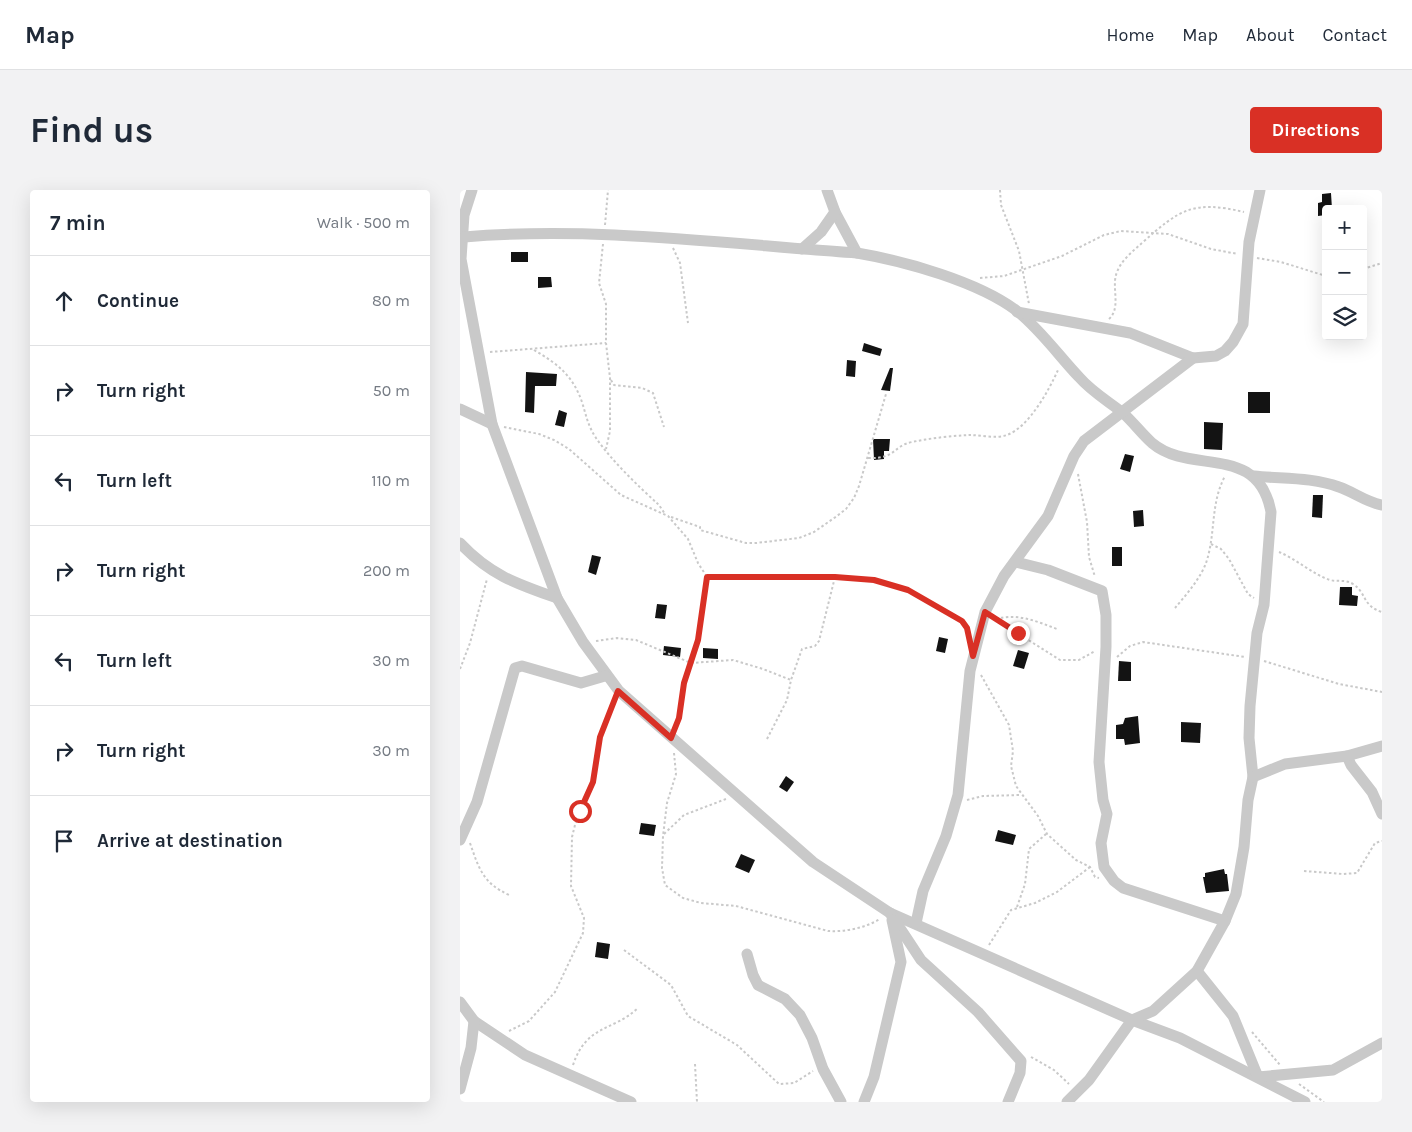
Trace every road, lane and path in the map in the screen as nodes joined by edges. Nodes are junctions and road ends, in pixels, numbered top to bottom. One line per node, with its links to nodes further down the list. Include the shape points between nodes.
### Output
1 (472, 190): 8 (street)
2 (608, 190): 10 (path, via 604,218)
3 (827, 190): 6 (street)
4 (1000, 190): 18 (path, via 1001,205)
5 (1260, 190): 7 (street)
6 (835, 212): 13 (street, via 821,232); 14 (street)
7 (1254, 214): 9 (path, via 1227,207 1194,208 1176,215); 15 (street)
8 (462, 216): 11 (street)
9 (1153, 232): 15 (path); 18 (path, via 1113,232); 24 (path, via 1119,266 1115,276 1114,314)
10 (606, 235): 11 (street, via 540,232); 12 (street); 25 (path, via 600,251 598,278 606,304)
11 (464, 237): 27 (street, via 461,259)
12 (669, 239): 13 (street); 23 (path, via 680,263)
13 (802, 249): 14 (street)
14 (858, 252): 21 (street, via 972,286)
15 (1248, 256): 19 (path); 29 (street, via 1246,311 1239,333 1221,353)
16 (1382, 263): 17 (path)
17 (1367, 268)
18 (1023, 270): 20 (path, via 995,278); 22 (path)
19 (1322, 275)
20 (976, 278)
21 (1017, 312): 22 (street); 28 (street)
22 (1032, 314): 24 (street)
23 (688, 323)
24 (1097, 327): 29 (street, via 1141,336)
25 (606, 343): 26 (path); 30 (path)
26 (534, 350): 27 (path); 36 (path, via 554,361 568,374 591,430)
27 (480, 352): 34 (street)
28 (1063, 358): 33 (street, via 1090,389); 38 (path, via 1038,406 1027,420 1007,435 955,436 912,442 885,458)
29 (1193, 358): 33 (street)
30 (610, 378): 35 (path, via 614,385 642,388 653,393); 36 (path, via 610,431)
31 (886, 394): 38 (path)
32 (460, 409): 34 (street)
33 (1122, 412): 37 (street, via 1084,441); 39 (street, via 1160,448 1182,456)
34 (492, 424): 42 (path, via 554,440 569,449 621,495); 52 (street)
35 (664, 428)
36 (606, 449): 42 (path)
37 (1074, 456): 47 (street, via 1048,516); 51 (path, via 1088,522 1089,557)
38 (868, 458): 43 (path, via 854,498 846,509 814,532 799,538 746,543 700,530 700,527)
39 (1231, 465): 40 (street); 45 (path, via 1217,494)
40 (1254, 476): 41 (street, via 1338,486 1360,499); 46 (street, via 1268,499 1271,512)
41 (1382, 505)
42 (665, 514): 43 (path)
43 (668, 516): 49 (path, via 688,539)
44 (460, 543): 48 (street)
45 (1211, 543): 53 (path, via 1229,559 1248,594); 54 (path, via 1201,575)
46 (1269, 545): 53 (street); 56 (path, via 1330,580 1355,585 1366,604)
47 (1016, 562): 51 (street, via 1048,570); 55 (street, via 1004,576)
48 (489, 570): 52 (street); 65 (path)
49 (707, 577): 50 (path); 64 (path)
50 (835, 577): 61 (path, via 886,583 923,598 962,621 967,628); 67 (path, via 819,641 814,646 802,648)
51 (1102, 591): 60 (street)
52 (557, 598): 59 (street)
53 (1264, 605): 62 (street)
54 (1175, 608)
55 (985, 612): 57 (path); 61 (street)
56 (1382, 612)
57 (996, 619): 58 (path, via 1030,618); 60 (path, via 1060,660 1079,660)
58 (1056, 629)
59 (583, 642): 64 (path, via 617,638 636,640); 66 (street)
60 (1106, 647): 86 (street, via 1100,762 1107,822 1101,852 1104,868)
61 (973, 656): 76 (path, via 982,679 1009,725 1012,774); 77 (street)
62 (1254, 656): 63 (path, via 1239,657 1143,642 1130,646); 69 (path, via 1267,663 1339,684); 74 (street, via 1249,738)
63 (1115, 659)
64 (691, 663): 67 (path, via 733,660); 70 (path, via 679,718)
65 (460, 669)
66 (605, 676): 68 (street); 79 (street, via 581,683 522,666 515,668 477,802)
67 (791, 680): 71 (path, via 787,700)
68 (618, 691): 70 (street); 101 (path, via 600,737 593,782 572,837 571,886 584,918 583,933 554,992 529,1021 511,1029)
69 (1382, 692)
70 (671, 738): 75 (street); 81 (path, via 676,774 667,803)
71 (767, 739)
72 (1382, 746): 73 (street)
73 (1347, 756): 74 (street, via 1293,762 1272,767); 78 (street, via 1372,792)
74 (1253, 777): 90 (street, via 1240,874)
75 (734, 794): 81 (path, via 684,815); 89 (street, via 813,862)
76 (1022, 796): 77 (path, via 983,796); 80 (path)
77 (956, 805): 91 (street, via 923,891)
78 (1382, 814)
79 (465, 829): 82 (street); 87 (path, via 482,874 488,882)
80 (1047, 834): 84 (path, via 1076,860); 88 (path, via 1029,849 1025,884)
81 (663, 836): 89 (path, via 662,880 683,898 736,906 839,932 862,927)
82 (460, 840)
83 (1382, 841): 85 (path, via 1375,844 1357,873)
84 (1090, 867): 86 (path, via 1095,877); 88 (path, via 1056,892 1035,903)
85 (1304, 871)
86 (1114, 881): 90 (street, via 1123,888)
87 (509, 895)
88 (1017, 907): 93 (path, via 1006,914)
89 (890, 913): 91 (street); 115 (street, via 901,962 880,1056); 116 (street, via 921,960 978,1012 1021,1061 1020,1073)
90 (1225, 921): 95 (street)
91 (916, 923): 93 (street)
92 (624, 950): 105 (path, via 671,985 688,1016 737,1045 780,1084 794,1083)
93 (984, 953): 98 (street)
94 (747, 954): 105 (street, via 758,985 784,999 800,1015)
95 (1197, 971): 98 (street, via 1153,1011); 108 (street, via 1233,1016)
96 (460, 1002): 99 (street)
97 (638, 1008): 107 (path, via 629,1017 605,1026 588,1039 577,1054)
98 (1132, 1020): 108 (street, via 1180,1038); 110 (street, via 1089,1080)
99 (474, 1021): 101 (street); 109 (street, via 471,1048)
100 (1251, 1031): 106 (path)
101 (501, 1038): 107 (street, via 525,1055)
102 (1382, 1042): 106 (street, via 1333,1070)
103 (1024, 1053): 110 (path, via 1054,1070)
104 (695, 1064): 113 (path)
105 (821, 1064): 114 (street)
106 (1287, 1073): 108 (street); 119 (path)
107 (570, 1074): 111 (street)
108 (1258, 1077): 118 (street)
109 (460, 1089)
110 (1076, 1092): 117 (street)
111 (608, 1097): 112 (street)
112 (631, 1102)
113 (698, 1102)
114 (841, 1102)
115 (864, 1102)
116 (1008, 1102)
117 (1067, 1102)
118 (1305, 1102)
119 (1324, 1102)

